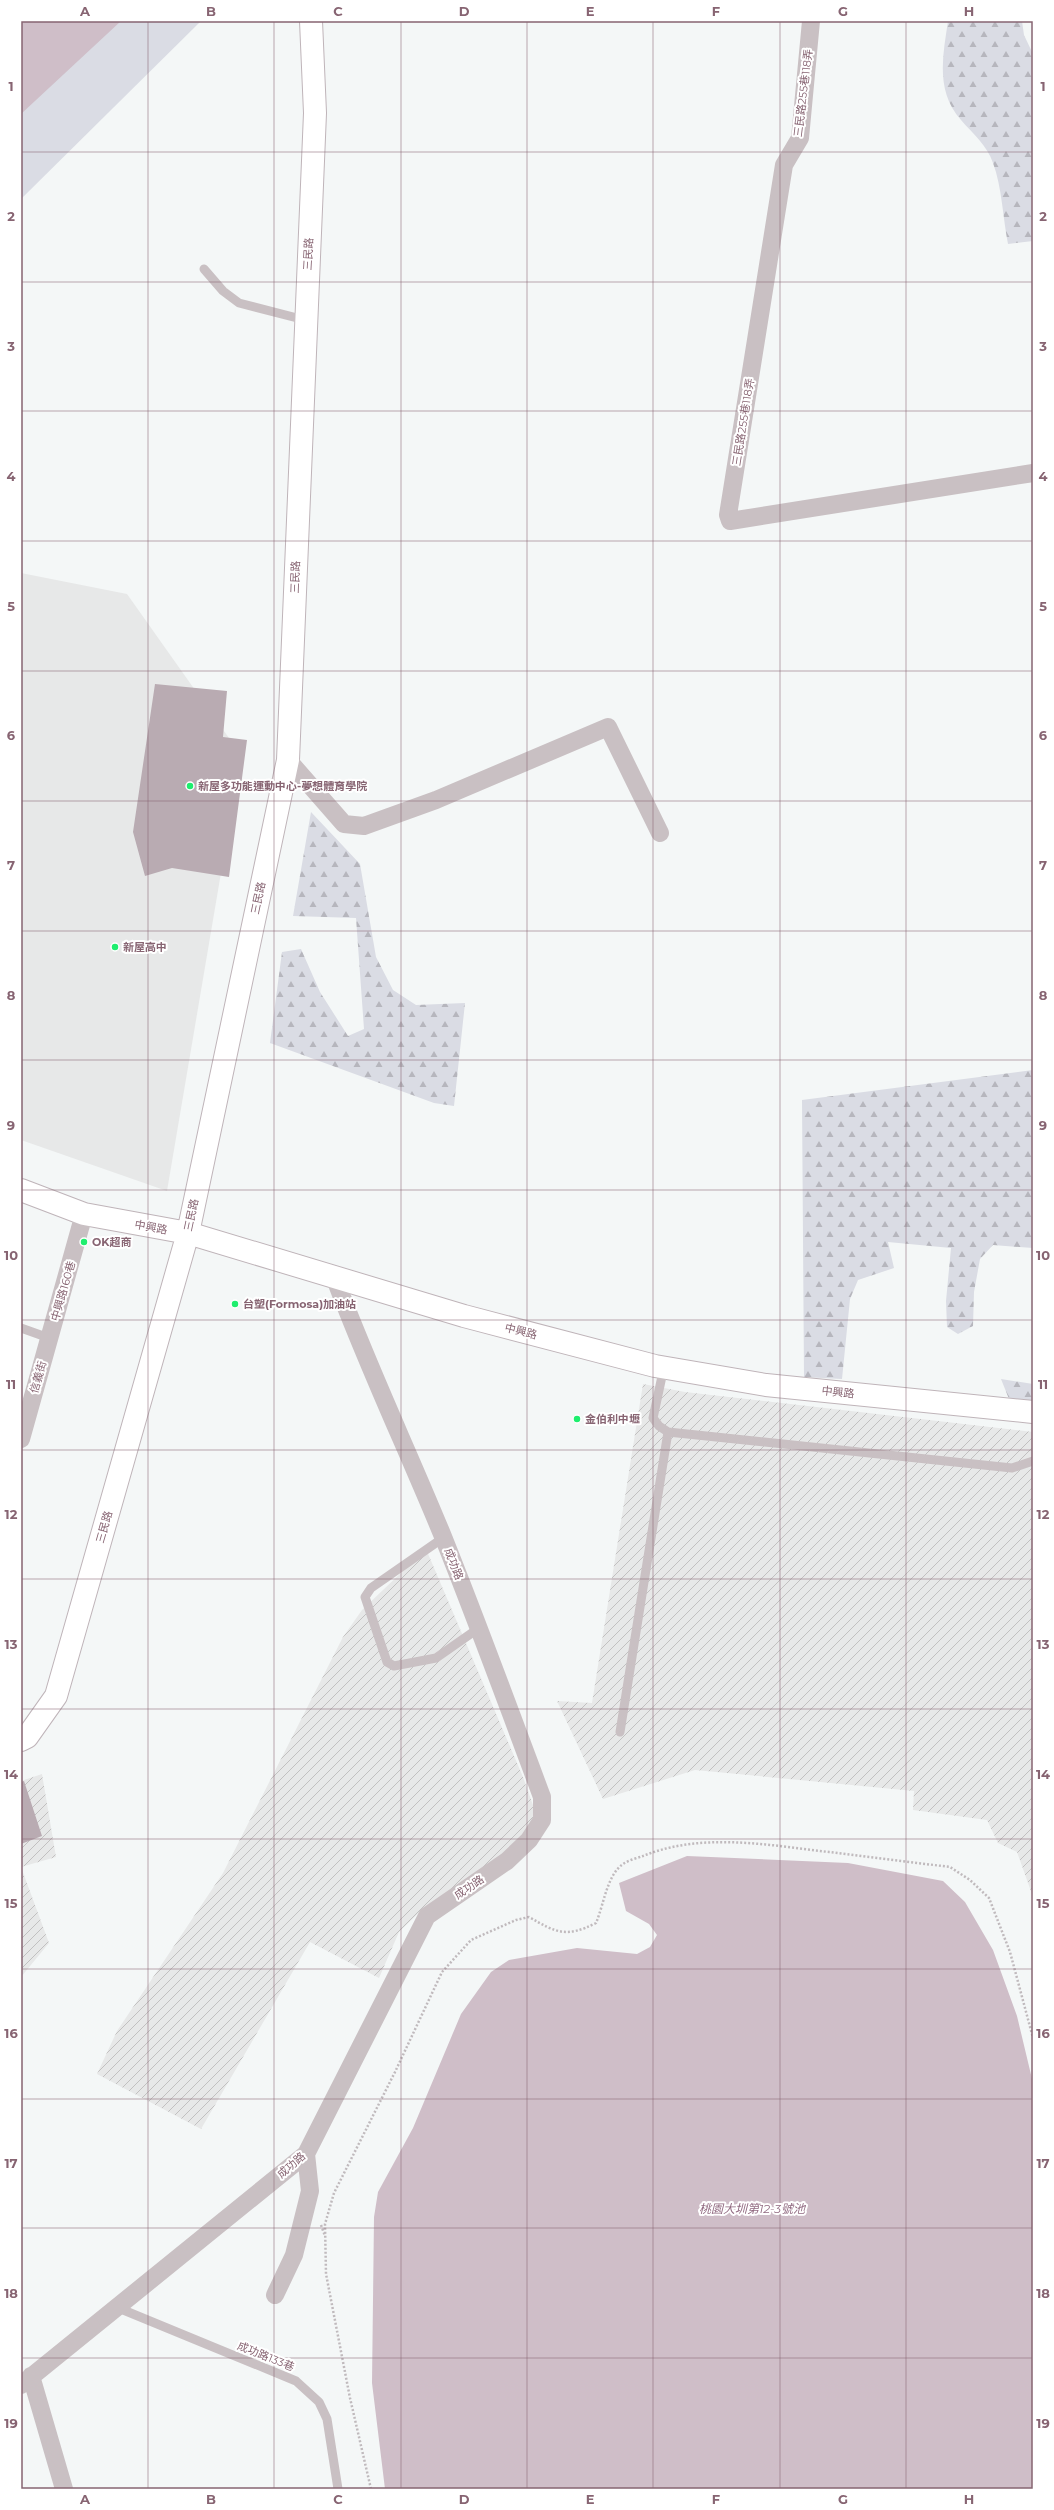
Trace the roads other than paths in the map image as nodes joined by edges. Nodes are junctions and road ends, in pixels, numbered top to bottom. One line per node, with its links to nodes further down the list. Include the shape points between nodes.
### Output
1 (311, 21): 4 (street, 三民路, via 315,113)
2 (811, 21): 5 (street, 三民路255巷118弄, via 800,138 784,165 728,515 730,522)
3 (204, 269): 4 (lane, via 223,291 239,303)
4 (305, 320): 6 (street, 三民路)
5 (1033, 472)
6 (288, 760): 7 (street, via 344,824 364,826 436,800 608,727); 10 (street, 三民路)
7 (660, 833)
8 (21, 1190): 9 (street, 中興路)
9 (84, 1214): 10 (street, 中興路); 13 (street, 中興路160巷)
10 (188, 1233): 11 (street, 中興路); 22 (street, 三民路, via 56,1696 27,1738)
11 (334, 1276): 14 (street, 中興路, via 464,1316); 19 (street, 成功路, via 356,1335)
12 (21, 1328): 13 (lane)
13 (49, 1338): 17 (street, 信義街)
14 (664, 1367): 15 (street, 中興路, via 766,1385); 16 (lane, via 653,1418)
15 (1033, 1412)
16 (668, 1432): 18 (lane, via 1012,1468); 21 (lane)
17 (21, 1439)
18 (1033, 1461)
19 (444, 1538): 20 (street, 成功路); 20 (lane, via 371,1588 365,1597 387,1662 394,1666 436,1658)
20 (479, 1628): 23 (street, 成功路, via 542,1797 542,1820 529,1840 507,1860 427,1916)
21 (620, 1732)
22 (21, 1740)
23 (306, 2154): 24 (street, via 310,2191 294,2255); 25 (street, 成功路)
24 (275, 2295)
25 (116, 2307): 26 (street, 成功路); 28 (lane, 成功路133巷, via 296,2381 319,2402 327,2419)
26 (26, 2380): 27 (street)
27 (64, 2489)
28 (338, 2489)

